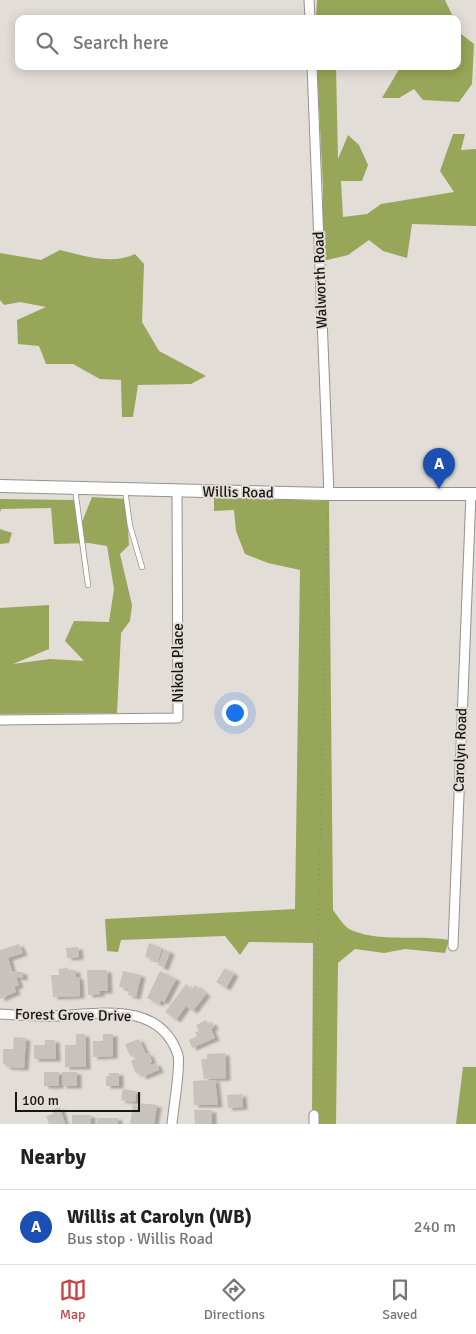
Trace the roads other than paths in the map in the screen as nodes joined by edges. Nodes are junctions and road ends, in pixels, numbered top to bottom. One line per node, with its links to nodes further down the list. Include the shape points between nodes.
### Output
1 (309, 0): 2 (street)
2 (310, 15)
3 (312, 70): 8 (street, Walworth Road)
4 (0, 486): 5 (street, Willis Road)
5 (75, 488): 6 (street, Willis Road); 11 (lane)
6 (125, 489): 7 (street, Willis Road); 10 (lane, via 130,526)
7 (177, 490): 8 (street, Willis Road); 12 (street, Nikola Place, via 178,718)
8 (329, 494): 9 (street, Willis Road)
9 (473, 494): 13 (street, Carolyn Road)
10 (142, 567)
11 (88, 584)
12 (0, 720)
13 (453, 946)
14 (0, 1014): 15 (street, Forest Grove Drive, via 128,1013 150,1020 167,1035 178,1056)
15 (172, 1124)

